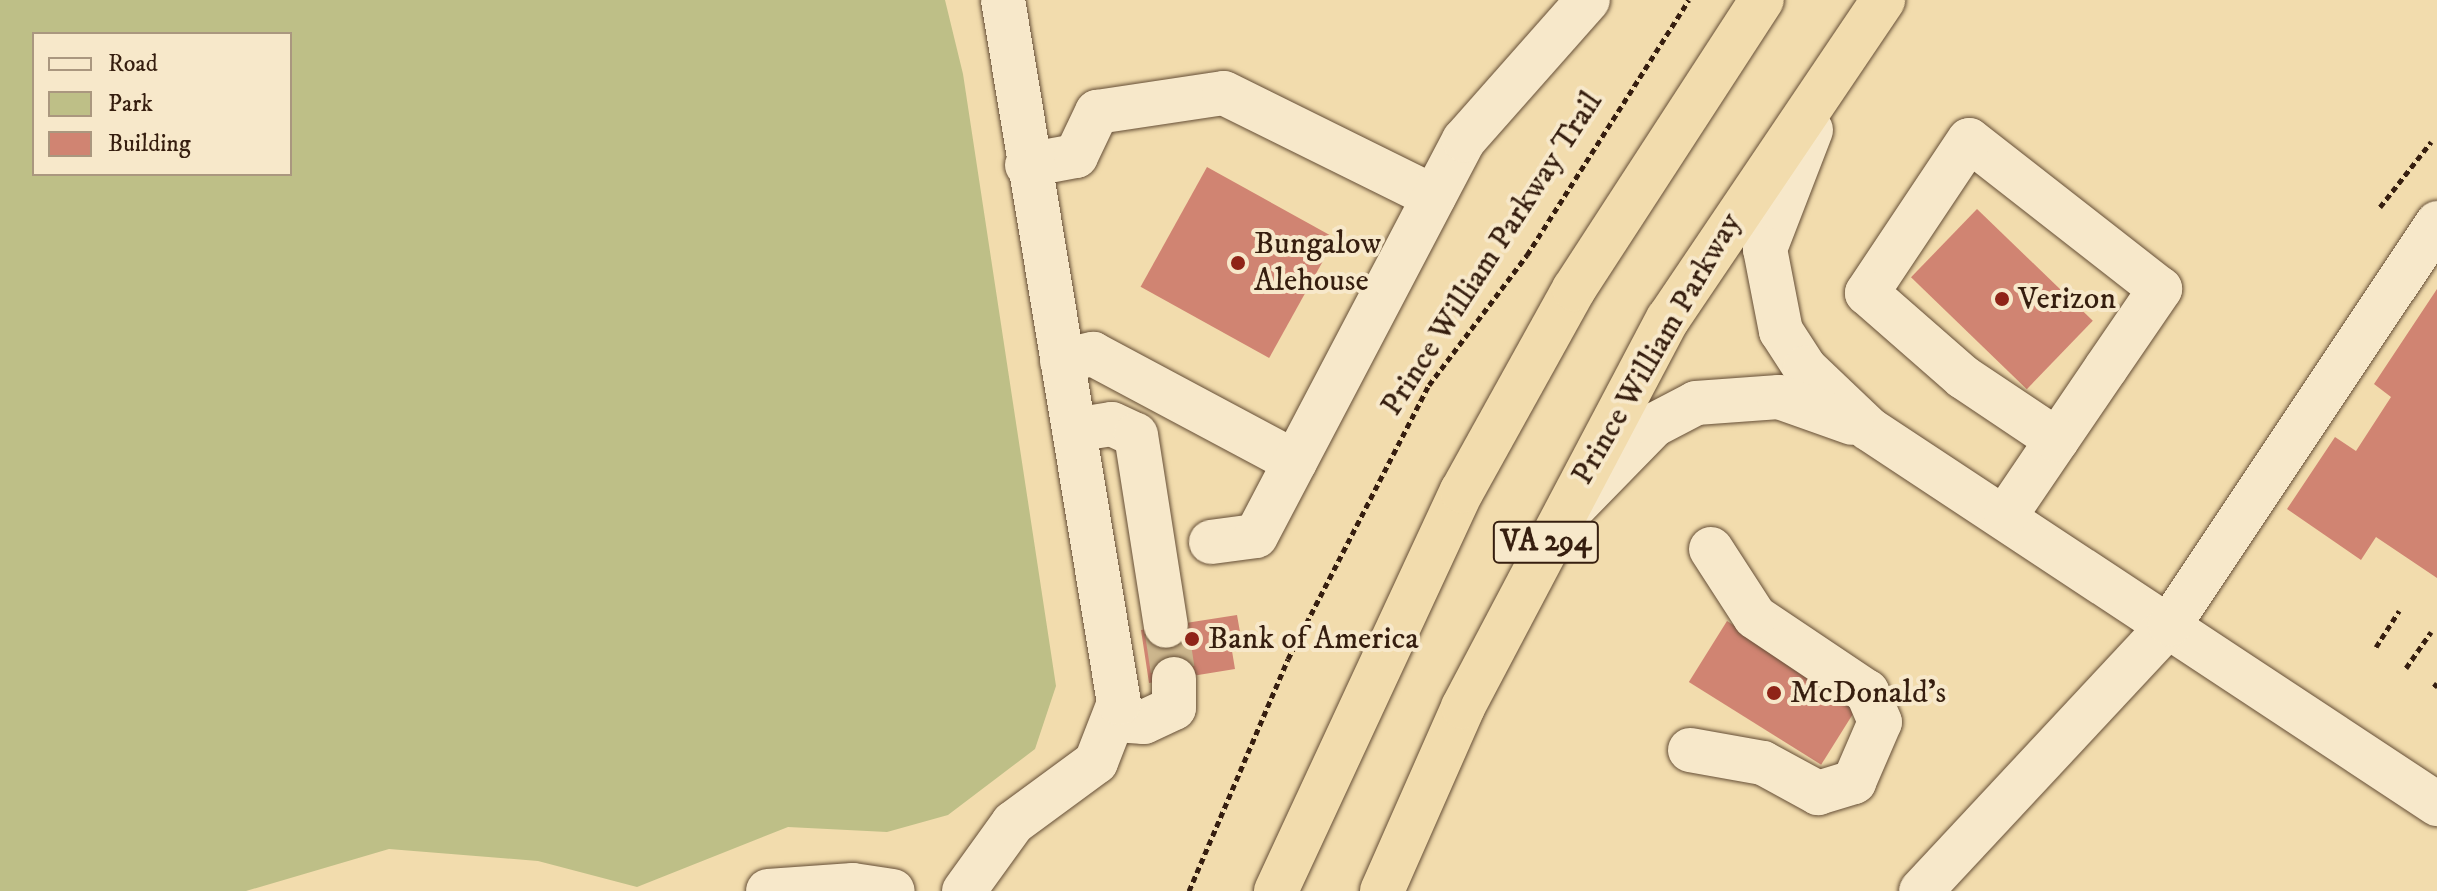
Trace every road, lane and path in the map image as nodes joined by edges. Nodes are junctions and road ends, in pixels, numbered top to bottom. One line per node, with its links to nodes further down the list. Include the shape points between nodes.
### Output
1 (1003, 0): 8 (lane)
2 (1689, 0): 34 (path, Prince William Parkway Trail, via 1520,266 1429,385 1288,659)
3 (1762, 0): 35 (highway, VA 294, via 1574,289 1462,491)
4 (1883, 0): 6 (highway, Prince William Parkway / VA 294)
5 (1577, 7): 9 (lane, via 1464,140)
6 (1849, 48): 13 (lane, via 1771,220 1766,276 1781,331 1805,368); 18 (highway, Prince William Parkway / VA 294, via 1668,319)
7 (2431, 142): 10 (path)
8 (1027, 165): 9 (lane, via 1076,156 1097,112 1224,93); 12 (lane)
9 (1434, 197): 16 (lane)
10 (2380, 207)
11 (2437, 223): 22 (lane)
12 (1062, 361): 14 (lane); 16 (lane, via 1093,354)
13 (1869, 429): 17 (lane); 18 (lane, via 1779,397 1696,403 1654,425)
14 (1074, 430): 23 (lane, via 1112,424 1136,435); 28 (lane, via 1119,679)
15 (2057, 440): 15 (lane, via 2160,289 1969,140 1867,293 1963,377); 17 (lane)
16 (1295, 462): 19 (lane, via 1256,536)
17 (2006, 515): 22 (lane)
18 (1552, 530): 36 (highway, Prince William Parkway / VA 294)
19 (1211, 542)
20 (1711, 549): 29 (lane, via 1755,617 1867,692 1880,722 1854,782 1818,793 1763,763)
21 (2399, 611): 25 (path)
22 (2170, 624): 30 (lane); 37 (lane)
23 (1166, 626)
24 (2431, 632): 26 (path)
25 (2376, 647)
26 (2406, 668)
27 (1174, 679): 28 (lane, via 1174,708 1144,722)
28 (1116, 720): 33 (lane, via 1096,762 1013,823)
29 (1690, 750)
30 (2437, 804)
31 (782, 890): 32 (lane)
32 (893, 891)
33 (964, 891)
34 (1189, 891)
35 (1276, 891)
36 (1382, 891)
37 (1921, 891)

